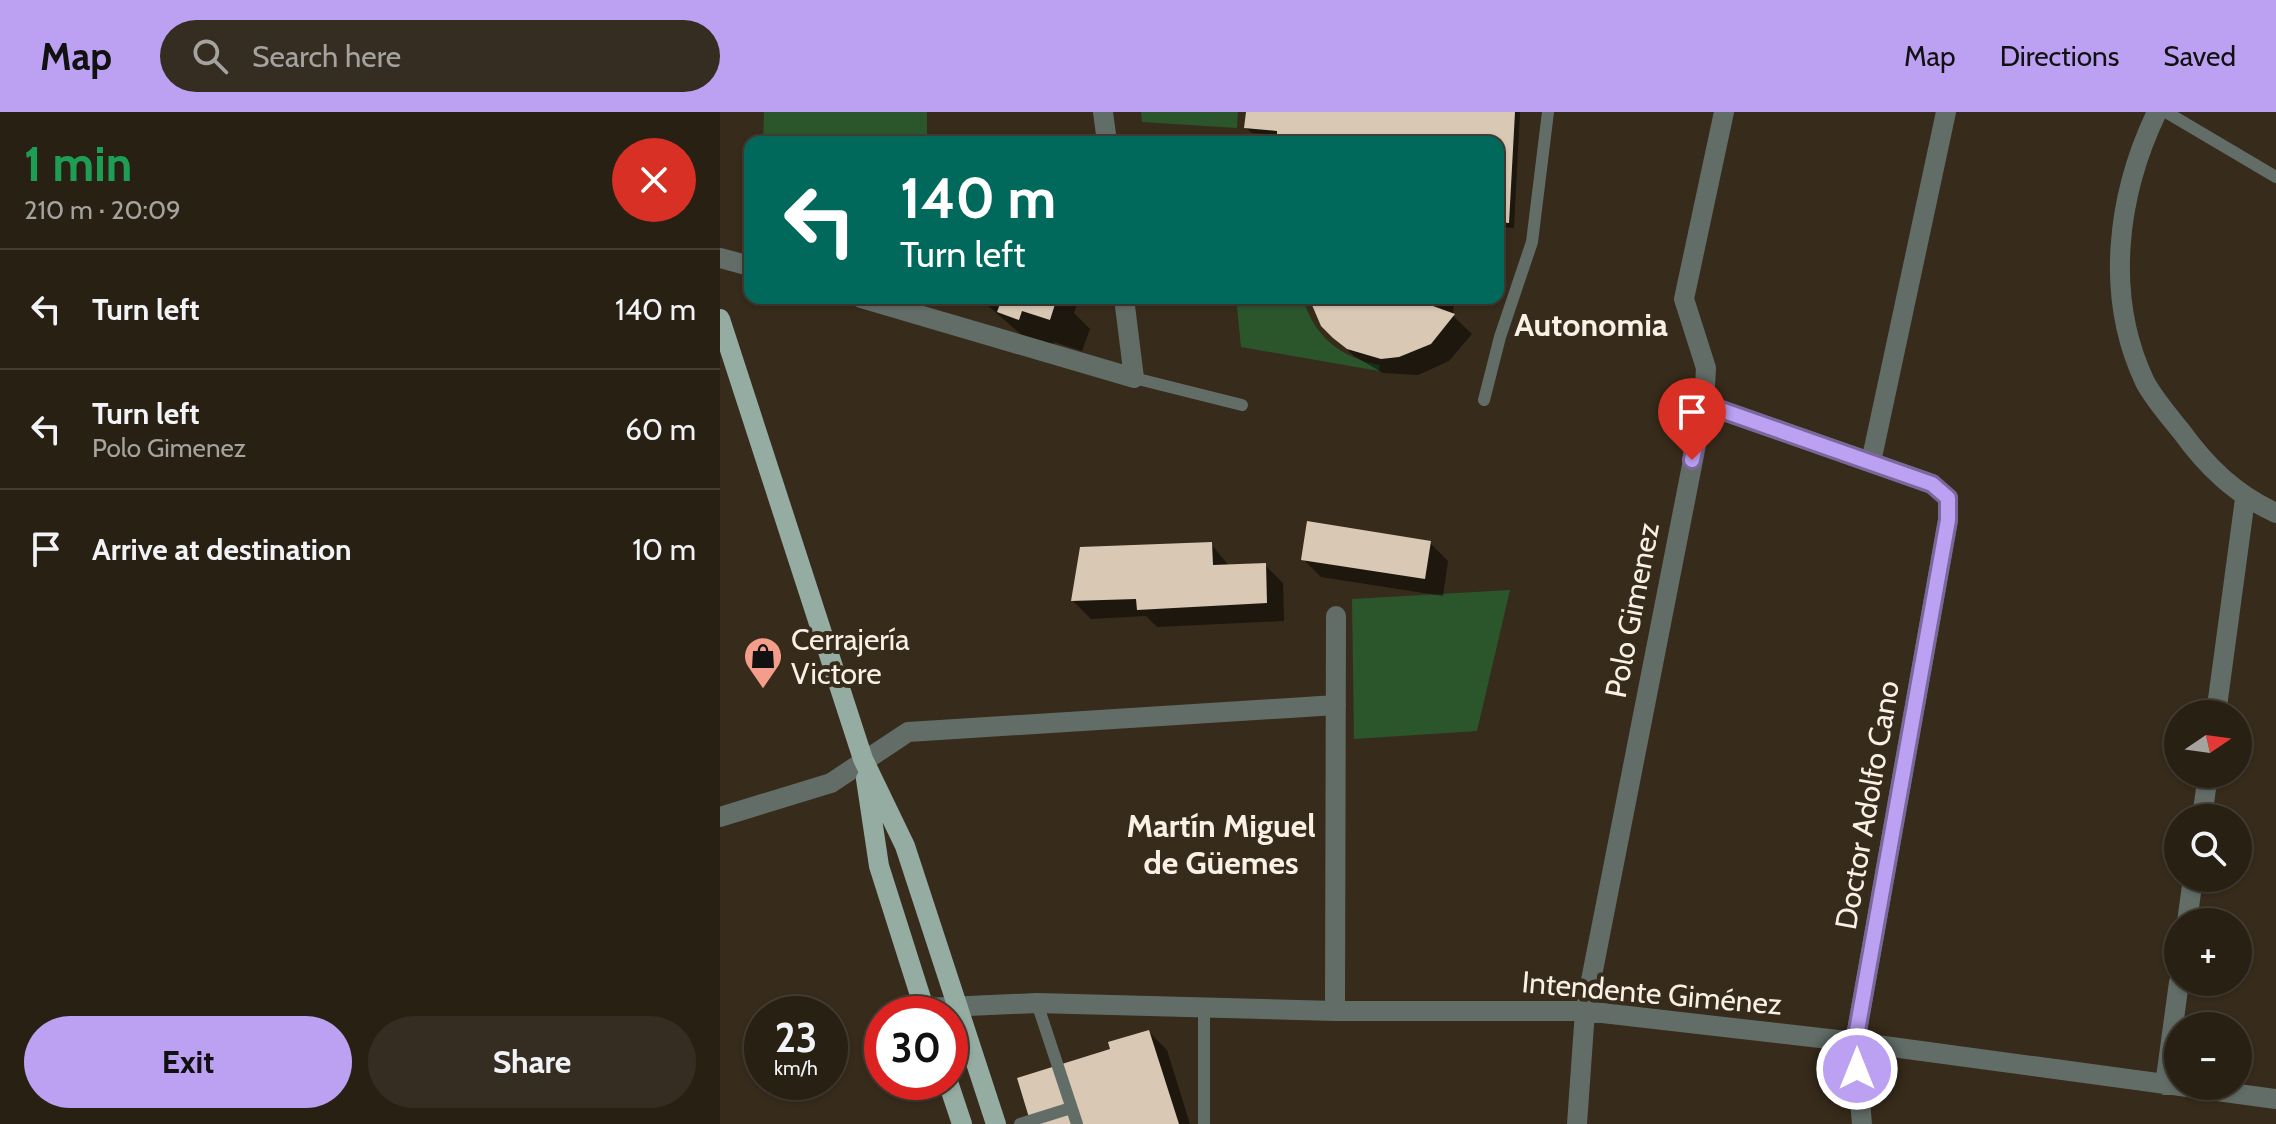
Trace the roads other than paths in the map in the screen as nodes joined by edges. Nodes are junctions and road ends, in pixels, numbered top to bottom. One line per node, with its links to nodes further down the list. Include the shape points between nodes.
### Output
1 (1103, 112): 7 (street)
2 (1548, 112): 15 (lane, via 1532,242)
3 (1724, 112): 16 (street, Polo Gimenez, via 1684,299 1706,368)
4 (1946, 112): 18 (street)
5 (2157, 112): 19 (street, via 2139,150 2126,198 2119,260 2125,320 2146,383 2203,461)
6 (2166, 112): 8 (lane)
7 (1106, 136)
8 (2276, 177)
9 (720, 258): 10 (street)
10 (744, 264)
11 (881, 304): 14 (street)
12 (1125, 304): 14 (street)
13 (720, 319): 24 (main road)
14 (1134, 378): 17 (lane)
15 (1484, 400)
16 (1704, 404): 18 (street); 32 (street, Polo Gimenez)
17 (1242, 405)
18 (1871, 462): 34 (street, Doctor Adolfo Cano, via 1932,484 1948,498 1948,520)
19 (2245, 499): 20 (street); 22 (street)
20 (2276, 513)
21 (1336, 616): 23 (street)
22 (2218, 700)
23 (1336, 705): 24 (street, via 908,732); 31 (street)
24 (863, 759): 25 (street, via 831,783); 26 (main road, via 879,866); 27 (main road, via 905,846)
25 (720, 817)
26 (920, 996)
27 (955, 996)
28 (1037, 1003): 29 (street, Intendente Giménez); 30 (street, Intendente Giménez); 39 (lane)
29 (968, 1005)
30 (1204, 1008): 31 (street, Intendente Giménez); 44 (lane)
31 (1335, 1011): 32 (street, Intendente Giménez)
32 (1585, 1011): 34 (street, Intendente Giménez); 45 (street, Polo Gimenez)
33 (968, 1036): 41 (main road)
34 (1855, 1042): 35 (street, Intendente Giménez); 46 (street, Doctor Adolfo Cano)
35 (2164, 1085)
36 (2252, 1096): 37 (street, Intendente Giménez)
37 (2276, 1099)
38 (956, 1100): 40 (main road)
39 (1071, 1108): 42 (lane); 43 (lane)
40 (966, 1123)
41 (996, 1124)
42 (1020, 1124)
43 (1077, 1124)
44 (1204, 1124)
45 (1577, 1124)
46 (1862, 1124)

